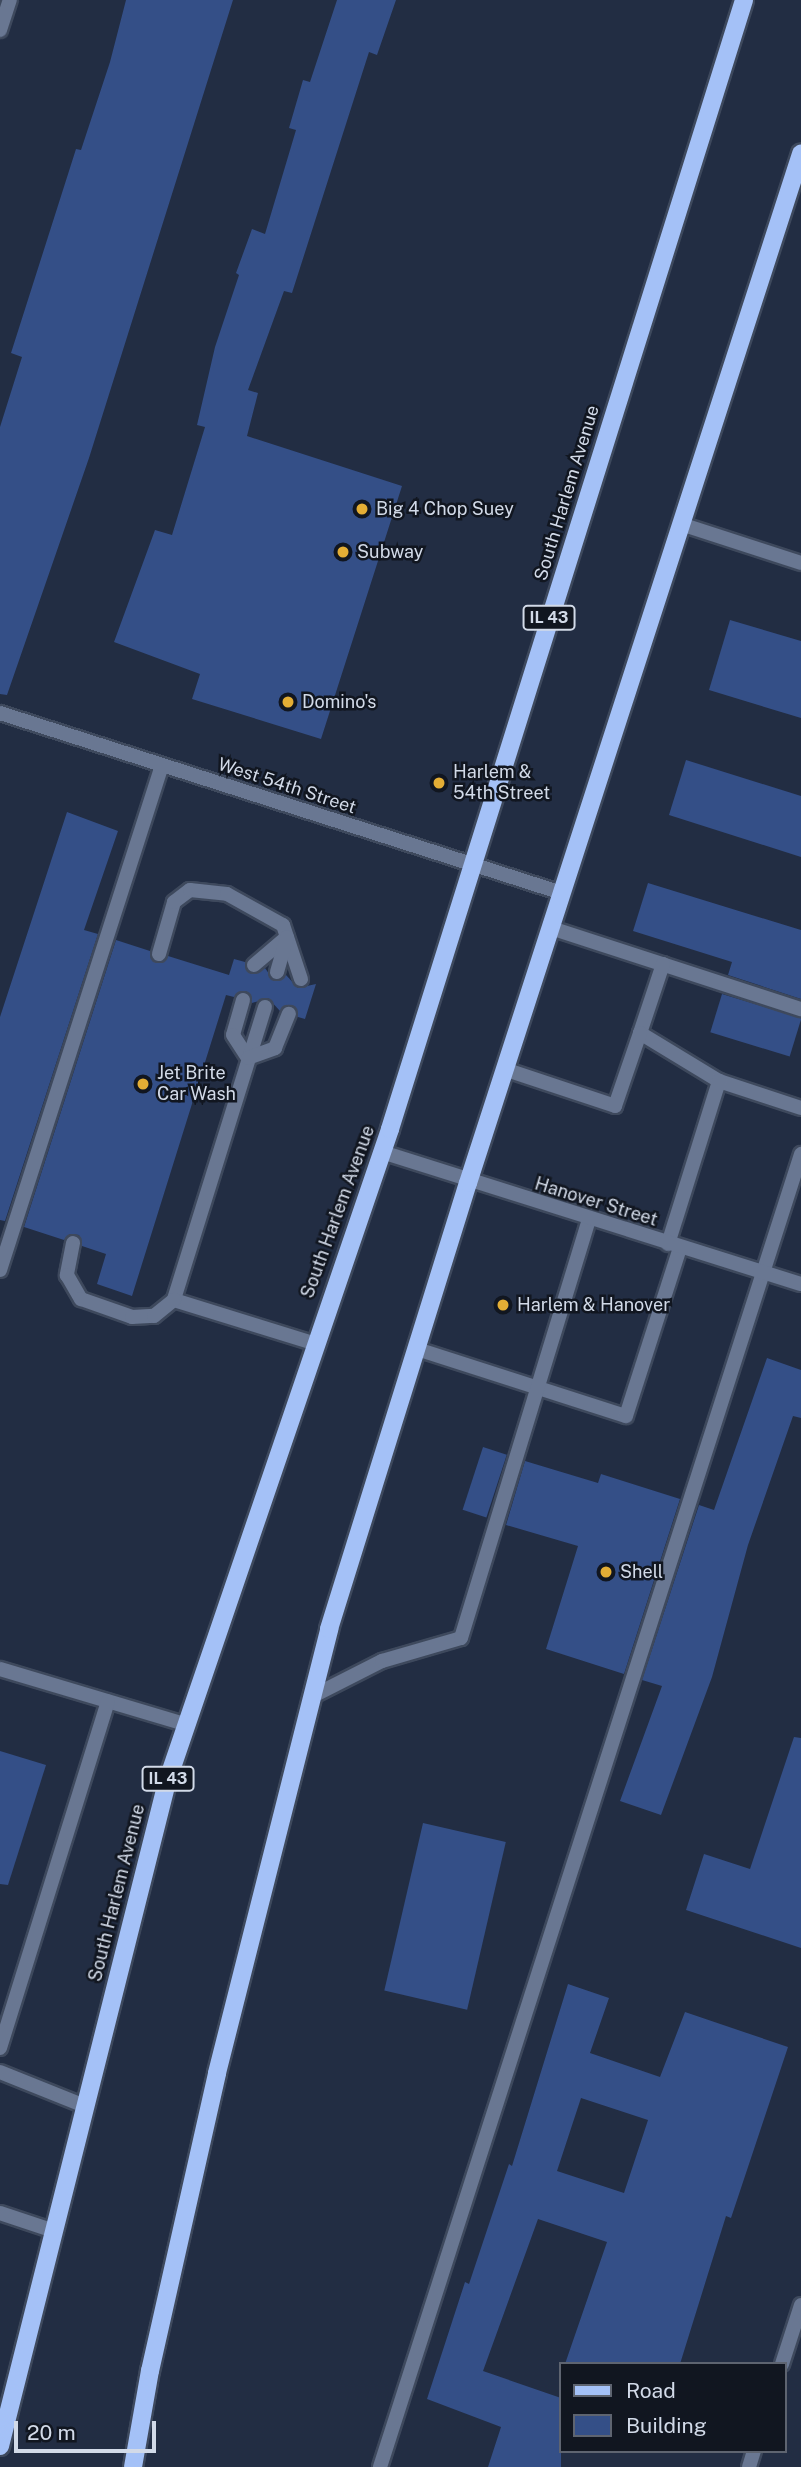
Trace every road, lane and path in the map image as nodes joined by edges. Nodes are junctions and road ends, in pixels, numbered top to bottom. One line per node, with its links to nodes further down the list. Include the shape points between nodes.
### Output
1 (9, 0): 3 (street)
2 (744, 0): 9 (main road, South Harlem Avenue / IL 43)
3 (0, 30)
4 (801, 154): 5 (main road)
5 (684, 525): 6 (street); 10 (main road)
6 (801, 563)
7 (0, 713): 8 (street, West 54th Street)
8 (162, 765): 9 (street, West 54th Street); 33 (street)
9 (471, 865): 10 (street, West 54th Street); 27 (main road, South Harlem Avenue / IL 43)
10 (562, 893): 11 (main road)
11 (551, 928): 14 (street); 24 (main road)
12 (287, 937): 13 (street, via 283,925 247,903 227,894 190,890 174,902); 15 (street); 16 (street); 17 (street)
13 (159, 954)
14 (663, 964): 20 (street); 22 (street)
15 (254, 965)
16 (277, 972)
17 (301, 979)
18 (243, 1000): 23 (street, via 233,1035)
19 (265, 1007): 23 (street)
20 (801, 1009)
21 (289, 1014): 23 (street, via 275,1048)
22 (640, 1033): 24 (street, via 615,1106); 25 (street)
23 (248, 1058): 36 (street)
24 (504, 1069): 29 (main road)
25 (719, 1081): 26 (street); 32 (street)
26 (801, 1108)
27 (382, 1152): 29 (street, Hanover Street); 37 (main road, South Harlem Avenue / IL 43)
28 (801, 1154): 34 (street)
29 (467, 1183): 30 (street, Hanover Street); 38 (main road)
30 (589, 1220): 32 (street, Hanover Street); 39 (street)
31 (73, 1243): 36 (street, via 67,1275 81,1299 132,1317 154,1316)
32 (674, 1246): 34 (street, Hanover Street); 39 (street, via 626,1416)
33 (0, 1270)
34 (763, 1273): 35 (street, Hanover Street); 53 (street)
35 (801, 1284)
36 (174, 1300): 37 (street)
37 (313, 1343): 43 (main road, South Harlem Avenue / IL 43)
38 (416, 1349): 39 (street); 41 (main road)
39 (535, 1386): 41 (street, via 461,1638 382,1661)
40 (0, 1669): 42 (street)
41 (311, 1697): 52 (main road, via 217,2073 150,2371)
42 (108, 1701): 43 (street); 44 (street)
43 (185, 1724): 46 (main road, South Harlem Avenue / IL 43)
44 (0, 2048)
45 (0, 2072): 46 (street)
46 (85, 2106): 48 (main road, South Harlem Avenue / IL 43)
47 (0, 2214): 48 (street)
48 (54, 2231): 51 (main road, South Harlem Avenue / IL 43)
49 (801, 2305): 50 (street)
50 (783, 2362)
51 (0, 2446)
52 (134, 2467)
53 (380, 2467)

